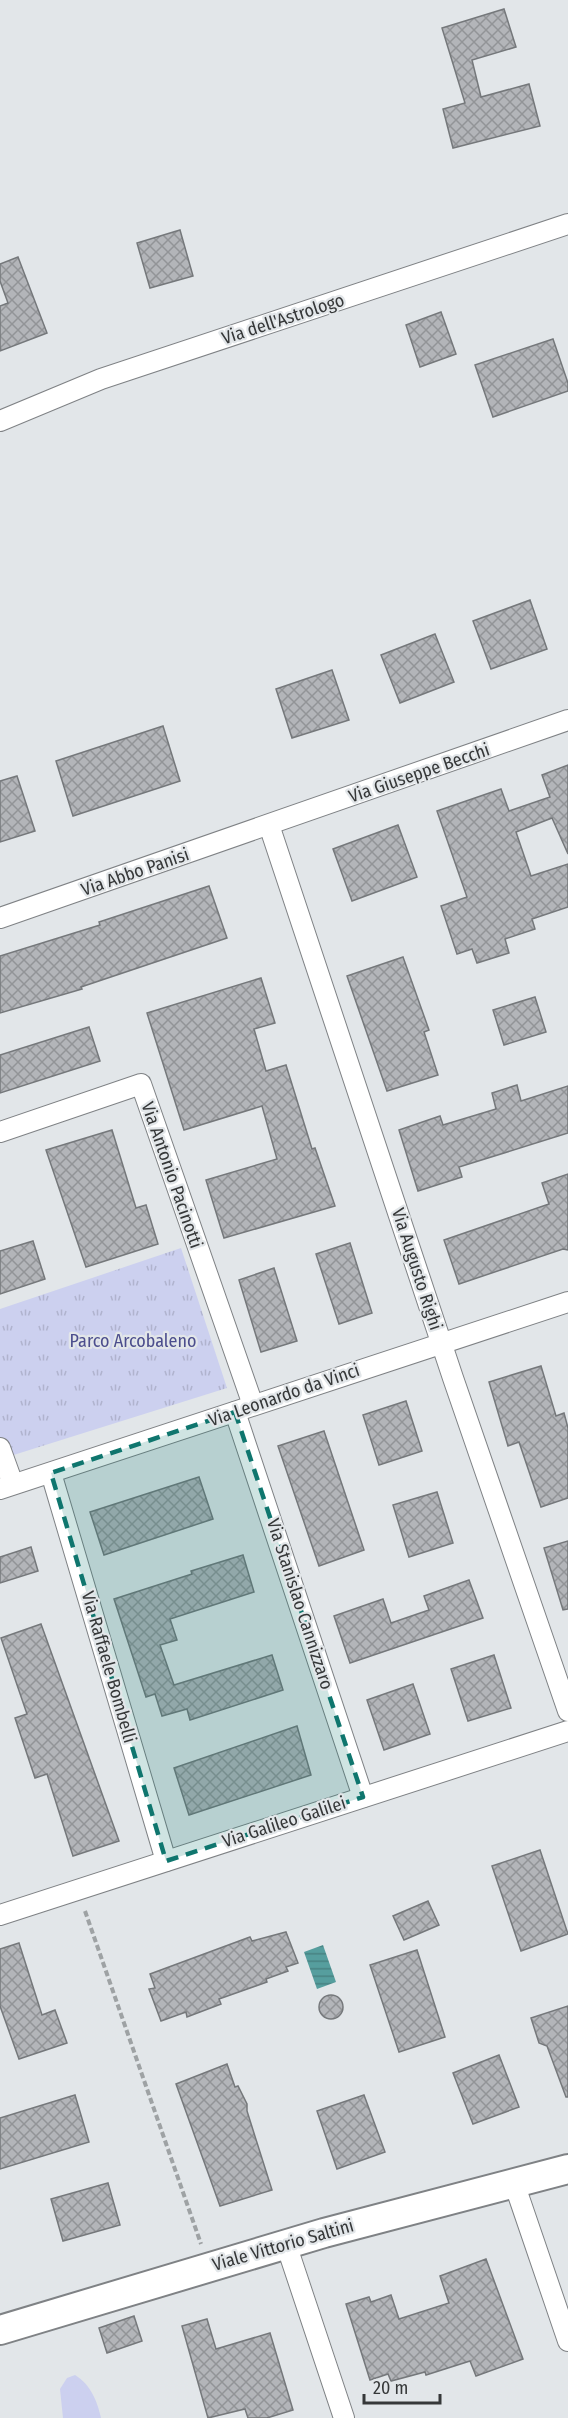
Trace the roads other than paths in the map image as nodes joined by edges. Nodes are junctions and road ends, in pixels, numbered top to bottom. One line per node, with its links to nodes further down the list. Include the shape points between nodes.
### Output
1 (568, 224): 2 (street, Via dell'Astrologo, via 101,379)
2 (0, 421)
3 (568, 720): 4 (street, Via Giuseppe Becchi)
4 (269, 825): 5 (street, Via Abbo Panisi); 8 (street, Via Augusto Righi)
5 (0, 918)
6 (0, 1132): 9 (street, Via Antonio Pacinotti, via 141,1084)
7 (568, 1302): 8 (street, Via Leonardo da Vinci)
8 (441, 1342): 9 (street, Via Leonardo da Vinci); 13 (street, Via Augusto Righi)
9 (244, 1408): 11 (street, Via Leonardo da Vinci); 15 (street, Via Stanislao Cannizzaro)
10 (0, 1448): 12 (street)
11 (51, 1473): 12 (street, Via Leonardo da Vinci); 16 (street, Via Raffaele Bombelli)
12 (6, 1487)
13 (568, 1711)
14 (568, 1731): 15 (street, Via Galileo Galilei)
15 (363, 1797): 16 (street, Via Galileo Galilei)
16 (166, 1861): 17 (street, Via Galileo Galilei)
17 (0, 1915)
18 (568, 2169): 19 (street, Viale Vittorio Saltini)
19 (514, 2183): 20 (street, Viale Vittorio Saltini); 22 (street)
20 (286, 2244): 21 (street, Viale Vittorio Saltini); 23 (street)
21 (0, 2330)
22 (568, 2341)
23 (344, 2418)

